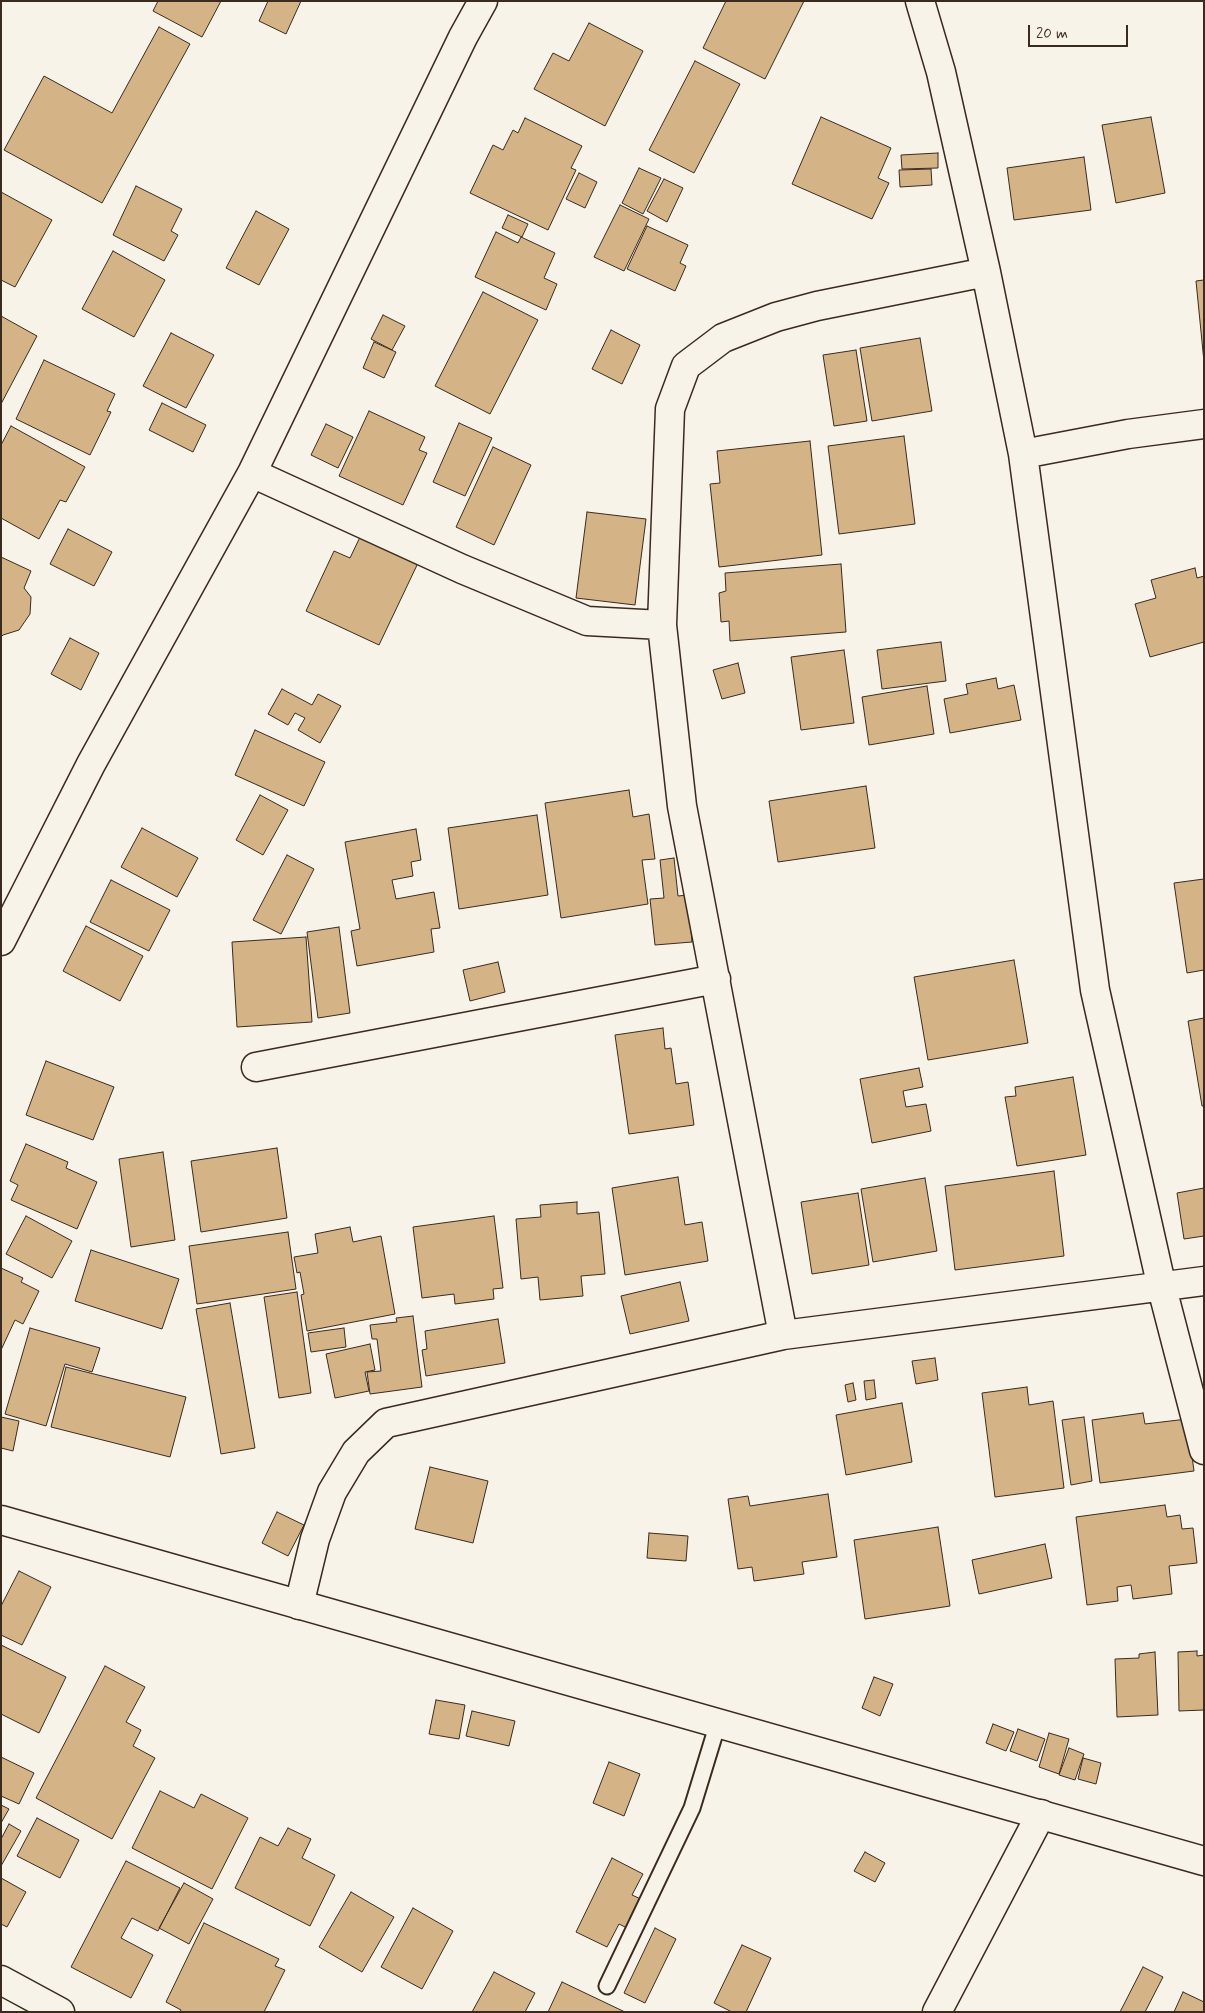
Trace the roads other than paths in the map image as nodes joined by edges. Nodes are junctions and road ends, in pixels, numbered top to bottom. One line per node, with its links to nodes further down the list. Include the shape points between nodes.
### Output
1 (483, 1): 6 (street)
2 (920, 1): 3 (street, via 941,72)
3 (986, 272): 5 (street); 7 (street, via 776,317 723,338 686,366 670,409)
4 (1204, 424): 5 (street, via 1128,434)
5 (1023, 454): 12 (street, via 1094,990)
6 (252, 473): 7 (street, via 587,622); 8 (street, via 91,764)
7 (662, 625): 9 (street, via 682,806)
8 (1, 941)
9 (716, 979): 10 (street); 13 (street)
10 (256, 1067)
11 (1204, 1281): 12 (street)
12 (1162, 1288): 13 (street); 14 (street)
13 (783, 1335): 16 (street, via 386,1423 356,1452 332,1492 315,1539)
14 (1204, 1450)
15 (1, 1520): 16 (street)
16 (300, 1605): 17 (street)
17 (718, 1723): 18 (street); 21 (lane, via 692,1808)
18 (1041, 1814): 19 (street); 23 (street)
19 (1204, 1861)
20 (1, 1980): 22 (street)
21 (608, 1986)
22 (60, 2012)
23 (937, 2012)

